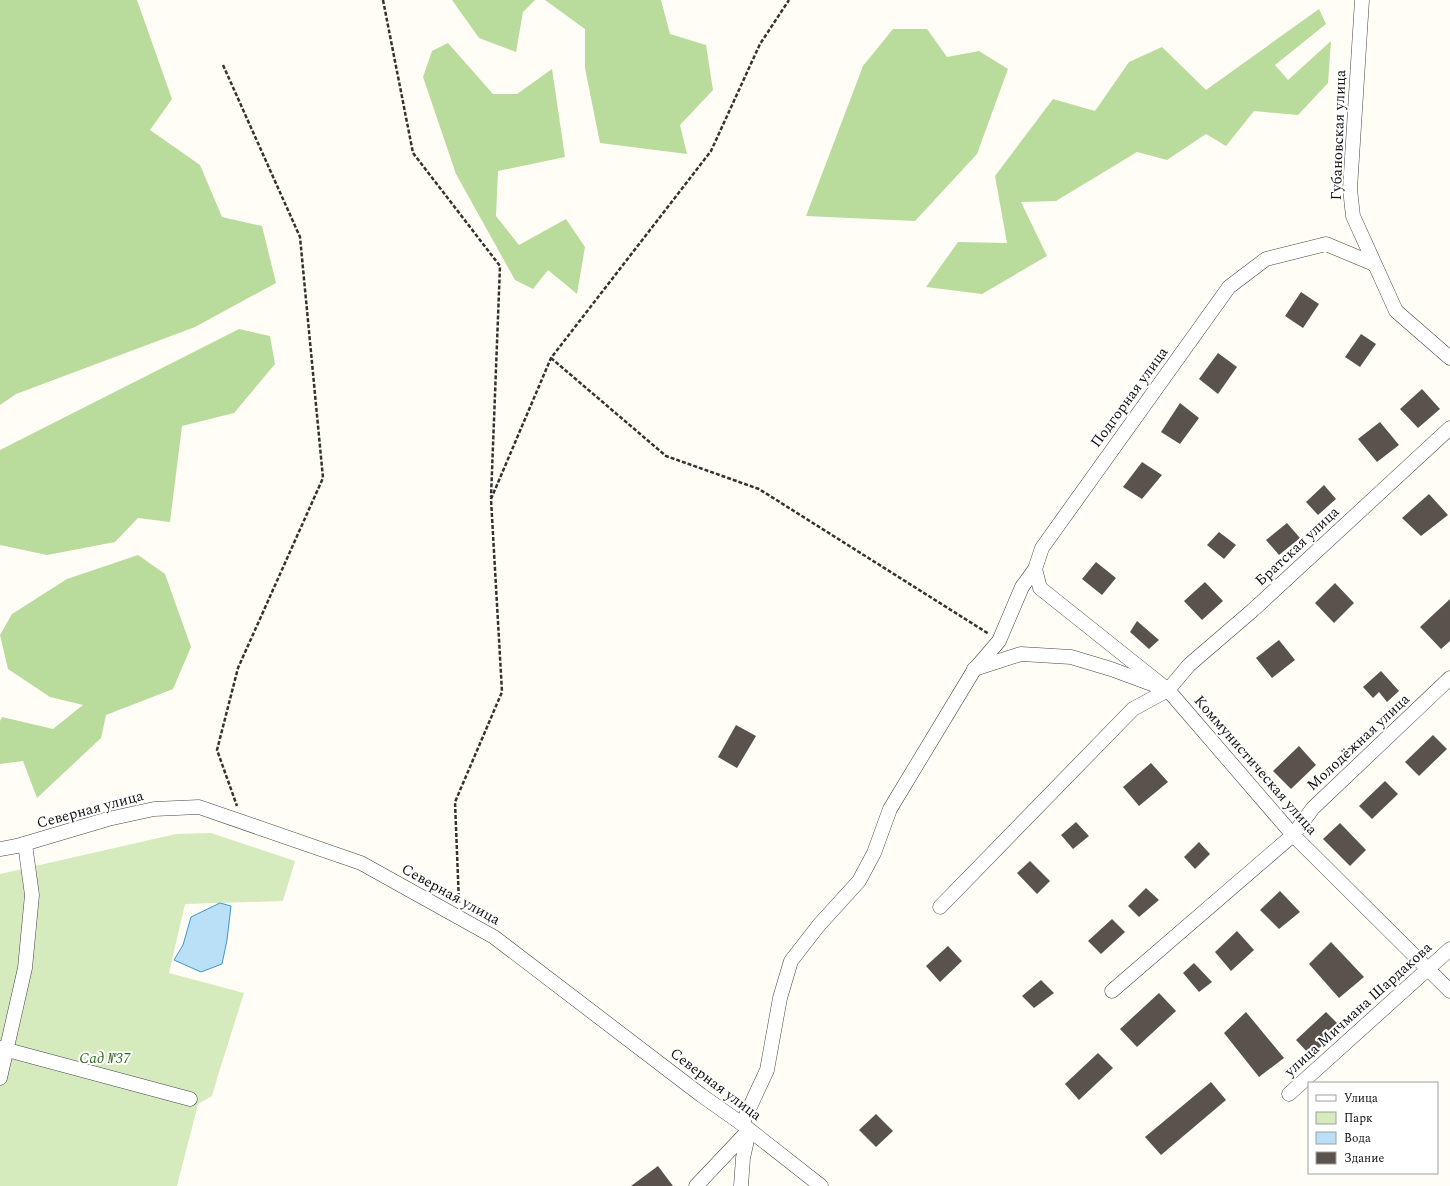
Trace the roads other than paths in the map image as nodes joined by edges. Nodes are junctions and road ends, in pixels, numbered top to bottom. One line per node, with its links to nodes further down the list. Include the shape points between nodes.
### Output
1 (1362, 0): 2 (street, Губановская улица, via 1350,189 1353,216)
2 (1374, 264): 3 (street, Губановская улица, via 1396,311); 5 (street, Подгорная улица, via 1326,244 1266,259 1229,287 1042,548)
3 (1450, 358)
4 (1450, 428): 10 (street, Братская улица, via 1253,610 1189,665)
5 (1035, 569): 6 (street, Подгорная улица, via 1022,587); 10 (street, Коммунистическая улица, via 1040,588)
6 (999, 640): 7 (street); 8 (street, Подгорная улица)
7 (1021, 654): 8 (street); 10 (street, via 1071,657)
8 (974, 670): 23 (street, Подгорная улица, via 890,809 874,853 859,881 791,961 780,998 768,1070)
9 (1450, 678): 11 (street, Молодёжная улица, via 1313,808)
10 (1168, 690): 11 (street, Коммунистическая улица); 14 (street, via 1134,709)
11 (1293, 835): 16 (street, Коммунистическая улица); 17 (street, Молодёжная улица)
12 (24, 844): 13 (street, Северная улица); 19 (street, via 32,895 25,968); 23 (street, Северная улица, via 108,819 154,809 199,807 361,863 494,937)
13 (0, 850)
14 (940, 907)
15 (1450, 949): 16 (street, улица Мичмана Шардакова)
16 (1428, 970): 18 (street, Коммунистическая улица); 21 (street, улица Мичмана Шардакова)
17 (1112, 991)
18 (1450, 992)
19 (4, 1049): 20 (street); 22 (street)
20 (0, 1078)
21 (1289, 1094)
22 (190, 1099)
23 (746, 1127): 24 (street); 25 (street); 26 (street, Северная улица)
24 (696, 1186)
25 (741, 1186)
26 (821, 1186)

